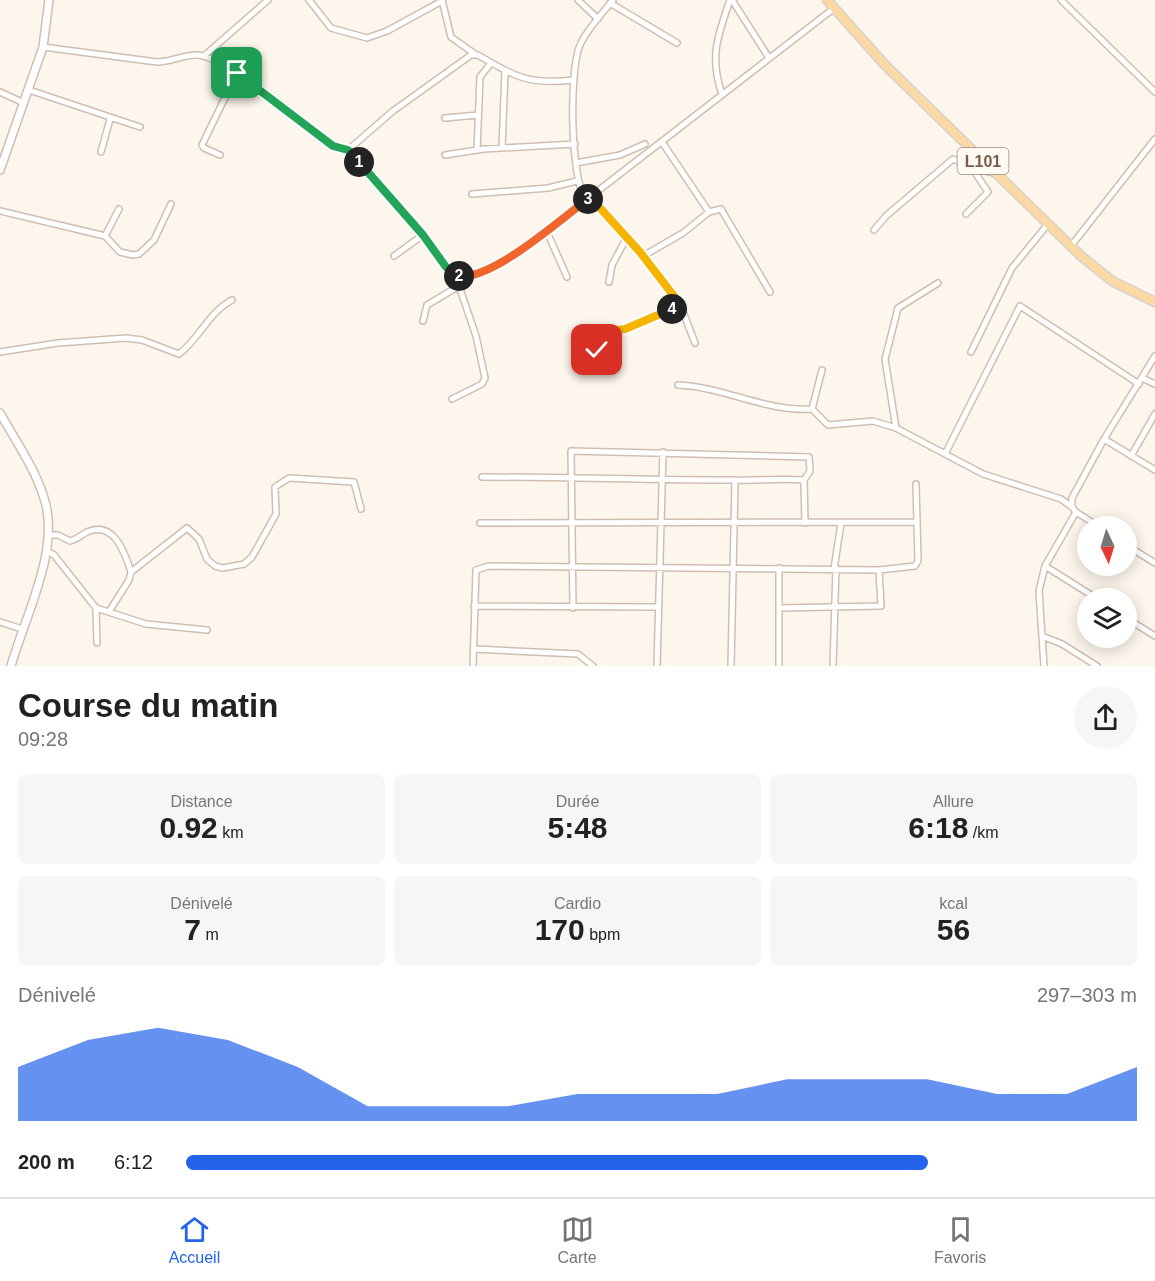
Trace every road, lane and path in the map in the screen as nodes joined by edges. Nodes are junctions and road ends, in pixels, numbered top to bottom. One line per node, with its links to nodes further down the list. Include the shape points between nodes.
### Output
1 (49, 0): 13 (street)
2 (268, 0): 15 (street)
3 (309, 0): 8 (street, via 331,28 367,38)
4 (578, 0): 11 (street)
5 (731, 0): 16 (street); 24 (street, via 718,34 714,64)
6 (827, 0): 10 (main road, L101)
7 (1061, 0): 23 (street)
8 (442, 1): 14 (street, via 451,37)
9 (611, 2): 11 (street); 12 (street)
10 (833, 9): 16 (street); 43 (main road, L101)
11 (598, 19): 20 (street, via 581,43)
12 (677, 43)
13 (43, 47): 15 (street, via 157,62); 21 (street)
14 (475, 54): 17 (street); 35 (street, via 393,111)
15 (204, 56): 19 (street)
16 (769, 58): 24 (street)
17 (491, 63): 18 (street); 26 (street, via 480,77)
18 (505, 71): 20 (street, via 537,83); 34 (street)
19 (237, 73): 35 (street, via 333,146); 39 (street, via 203,142 204,148)
20 (573, 80): 32 (street)
21 (29, 90): 25 (street); 28 (street)
22 (0, 92): 25 (street)
23 (1155, 92)
24 (722, 94): 31 (street)
25 (24, 103): 42 (street)
26 (478, 115): 27 (street); 36 (street)
27 (445, 118)
28 (110, 119): 29 (street); 37 (street)
29 (141, 127)
30 (1155, 140): 58 (street)
31 (662, 142): 46 (street); 50 (street)
32 (575, 144): 34 (street); 40 (street)
33 (645, 144): 40 (street, via 620,155)
34 (502, 148): 36 (street)
35 (348, 150): 55 (street)
36 (477, 150): 38 (street)
37 (101, 152)
38 (445, 154)
39 (220, 155)
40 (576, 163): 44 (street)
41 (972, 168): 43 (street); 51 (street, via 988,192); 53 (street, via 953,159)
42 (0, 170)
43 (996, 173): 52 (main road, L101)
44 (577, 181): 45 (street, via 548,188); 46 (street)
45 (472, 194)
46 (588, 198): 54 (street); 57 (street)
47 (171, 204): 56 (street, via 160,231 139,254 124,255)
48 (119, 209): 56 (street)
49 (0, 211): 56 (street)
50 (709, 212): 60 (street, via 683,233); 66 (street, via 718,208 724,211)
51 (966, 214)
52 (1048, 224): 58 (main road, L101); 73 (street, via 1012,268)
53 (874, 230)
54 (548, 231): 61 (street, via 493,267); 62 (street)
55 (423, 235): 59 (street); 61 (street, via 446,267)
56 (105, 236)
57 (626, 239): 60 (street); 63 (street, via 612,265)
58 (1071, 246): 68 (main road, L101, via 1112,281)
59 (394, 256)
60 (643, 256): 69 (street)
61 (461, 277): 65 (street)
62 (567, 277)
63 (609, 282)
64 (938, 283): 85 (street, via 898,308 885,359)
65 (459, 286): 70 (street, via 427,305); 81 (street, via 476,336 484,378 482,384)
66 (770, 292)
67 (232, 300): 72 (street, via 217,308 179,354 126,338)
68 (1155, 302)
69 (680, 304): 71 (street); 75 (street, via 625,329 608,331)
70 (423, 321)
71 (695, 343)
72 (0, 352)
73 (971, 352)
74 (1155, 356): 77 (street)
75 (590, 366)
76 (822, 370): 82 (street)
77 (1142, 378): 78 (street); 79 (street)
78 (1139, 384): 86 (street); 88 (street, via 1020,306)
79 (1155, 384)
80 (678, 385): 82 (street, via 719,390 775,408)
81 (452, 399)
82 (812, 409): 85 (street, via 828,425 873,421)
83 (0, 413): 109 (street, via 41,489)
84 (1155, 414): 89 (street)
85 (896, 428): 88 (street)
86 (1104, 439): 89 (street); 97 (street)
87 (663, 452): 92 (street, via 571,451); 93 (street); 95 (street, via 802,455 810,460 809,476)
88 (945, 454): 98 (street, via 983,474)
89 (1131, 456): 90 (street)
90 (1155, 470)
91 (482, 477): 92 (street)
92 (572, 477): 93 (street); 108 (street)
93 (661, 478): 94 (street); 104 (street)
94 (735, 480): 95 (street); 105 (street)
95 (804, 480): 106 (street)
96 (916, 484): 102 (street)
97 (1072, 498): 98 (street); 100 (street)
98 (1061, 499): 100 (street)
99 (361, 509): 120 (street, via 354,482 289,478 274,487 276,514 244,564 215,566 207,560 199,539 187,528)
100 (1074, 509): 101 (street); 113 (street)
101 (1084, 516)
102 (917, 522): 107 (street); 119 (street, via 918,564)
103 (480, 523): 108 (street)
104 (660, 523): 105 (street); 108 (street); 115 (street)
105 (734, 523): 106 (street); 118 (street)
106 (805, 523): 107 (street)
107 (841, 523): 117 (street)
108 (572, 524): 114 (street)
109 (49, 535): 110 (street); 120 (street, via 70,541 89,531 103,531 120,541)
110 (47, 551): 125 (street); 131 (street)
111 (1137, 552): 112 (street)
112 (1155, 563)
113 (1046, 566): 121 (street); 133 (street, via 1039,591)
114 (573, 567): 115 (street); 122 (street, via 489,566 476,570); 126 (street)
115 (659, 567): 118 (street); 124 (street)
116 (779, 568): 117 (street); 118 (street); 127 (street)
117 (835, 568): 119 (street); 123 (street)
118 (732, 569): 141 (street)
119 (879, 570): 123 (street, via 881,606)
120 (131, 572): 128 (street)
121 (1080, 588)
122 (474, 606): 126 (street); 136 (street)
123 (835, 606): 127 (street); 143 (street)
124 (658, 607): 126 (street); 140 (street)
125 (96, 608): 128 (street); 135 (street)
126 (573, 608)
127 (780, 608): 142 (street)
128 (110, 610): 132 (street, via 146,624)
129 (0, 622): 131 (street)
130 (1137, 625): 134 (street)
131 (22, 629): 137 (street)
132 (207, 630)
133 (1042, 636): 144 (street); 145 (street)
134 (1155, 636)
135 (97, 643)
136 (474, 649): 138 (street); 139 (street, via 578,654)
137 (11, 666)
138 (473, 666)
139 (593, 666)
140 (657, 666)
141 (731, 666)
142 (779, 666)
143 (833, 666)
144 (1044, 666)
145 (1097, 666)

